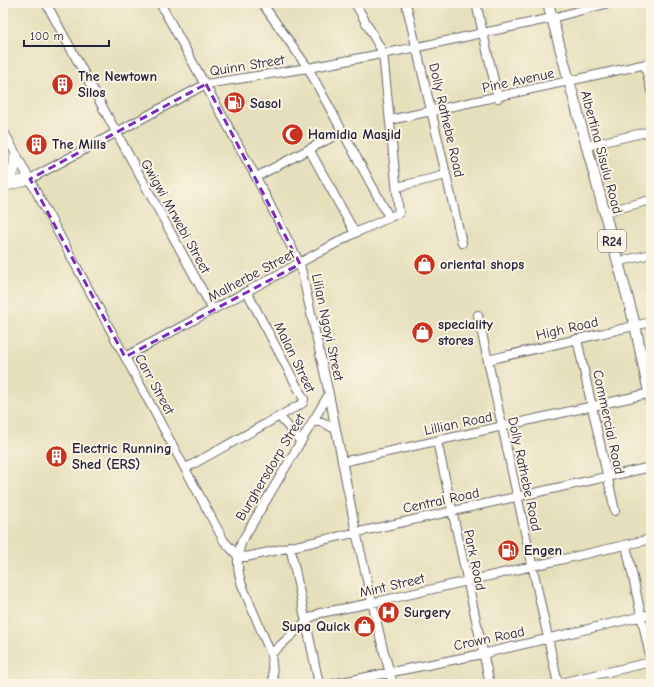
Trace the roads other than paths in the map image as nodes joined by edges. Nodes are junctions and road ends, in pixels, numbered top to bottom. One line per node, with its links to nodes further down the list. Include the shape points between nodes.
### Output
1 (46, 3): 24 (street, Gwigwi Mrwebi Street)
2 (160, 3): 16 (street, Lilian Ngoyi Street)
3 (262, 3): 14 (street)
4 (355, 3): 12 (street)
5 (406, 3): 11 (street, Dolly Rathebe Road)
6 (476, 3): 10 (street)
7 (548, 3): 9 (main road, Albertina Sisulu Road / R24)
8 (610, 3): 9 (street, Quinn Street)
9 (552, 18): 10 (street, Quinn Street); 15 (main road, Albertina Sisulu Road / R24)
10 (483, 32): 11 (street, Quinn Street); 18 (street)
11 (418, 47): 12 (street, Quinn Street); 19 (street, Dolly Rathebe Road)
12 (383, 54): 14 (street, Quinn Street); 20 (street)
13 (648, 64): 15 (street, Pine Avenue); 17 (street)
14 (308, 68): 16 (street, Quinn Street); 23 (street)
15 (569, 82): 18 (street, Pine Avenue); 25 (main road, Albertina Sisulu Road / R24)
16 (206, 84): 24 (street, Quinn Street); 29 (street, Lilian Ngoyi Street)
17 (651, 90)
18 (498, 98): 19 (street, Pine Avenue)
19 (432, 112): 20 (street, Pine Avenue); 28 (street, Dolly Rathebe Road)
20 (390, 120): 33 (street)
21 (3, 130): 27 (street, Carr Street)
22 (651, 131): 25 (street)
23 (342, 132): 26 (street); 36 (street)
24 (116, 133): 30 (street, Quinn Street); 43 (street, Gwigwi Mrwebi Street)
25 (586, 146): 35 (main road, Albertina Sisulu Road / R24)
26 (309, 149): 29 (street); 37 (street)
27 (16, 156): 30 (street, Carr Street); 31 (highway, via 11,176)
28 (446, 176): 33 (street); 38 (street, Dolly Rathebe Road)
29 (256, 177): 41 (street, Lilian Ngoyi Street)
30 (30, 180): 32 (highway); 48 (street, Carr Street)
31 (3, 181)
32 (3, 186)
33 (397, 187): 36 (street, via 399,213)
34 (651, 200): 35 (street)
35 (604, 212): 40 (main road, Albertina Sisulu Road / R24)
36 (389, 217): 37 (street, Malherbe Street)
37 (356, 233): 41 (street, Malherbe Street)
38 (462, 243)
39 (651, 254): 40 (street)
40 (617, 262): 46 (main road, Albertina Sisulu Road / R24)
41 (300, 264): 42 (street, Malherbe Street); 50 (street, Lilian Ngoyi Street)
42 (247, 292): 43 (street, Malherbe Street); 53 (street, Malan Street, via 304,399 300,406)
43 (212, 310): 48 (street, Malherbe Street)
44 (478, 315): 49 (street, Dolly Rathebe Road)
45 (651, 322): 46 (street, High Road)
46 (635, 326): 47 (street, High Road); 51 (main road, Albertina Sisulu Road / R24)
47 (577, 339): 49 (street, High Road); 52 (street, Commercial Road)
48 (125, 357): 60 (street, Carr Street)
49 (488, 360): 55 (street, Dolly Rathebe Road)
50 (329, 394): 54 (street, Burghersdorp Street); 56 (street, Lilian Ngoyi Street)
51 (650, 396): 52 (street, Lillian Road)
52 (593, 405): 55 (street, Lillian Road); 62 (street, Commercial Road)
53 (280, 417): 58 (street); 60 (street, Malan Street)
54 (312, 422): 56 (street, via 326,423); 58 (street, Burghersdorp Street)
55 (501, 427): 57 (street, Lillian Road); 63 (street, Dolly Rathebe Road)
56 (335, 429): 59 (street, Lilian Ngoyi Street)
57 (437, 441): 59 (street, Lillian Road); 64 (street, Park Road)
58 (301, 442): 70 (street, Burghersdorp Street, via 242,541)
59 (342, 462): 66 (street, Lilian Ngoyi Street)
60 (188, 467): 70 (street, Carr Street, via 224,540)
61 (651, 467): 62 (street, Central Road)
62 (608, 477): 63 (street, Central Road); 65 (street, Commercial Road)
63 (517, 496): 64 (street, Central Road); 71 (street, Dolly Rathebe Road)
64 (452, 511): 66 (street, Central Road); 72 (street, Park Road)
65 (615, 511)
66 (356, 532): 69 (street, Central Road); 73 (street, Lilian Ngoyi Street)
67 (651, 539): 68 (street, Mint Street)
68 (626, 545): 71 (street, Mint Street); 75 (street)
69 (290, 546): 70 (street, Central Road, via 246,556); 76 (street)
70 (237, 555): 78 (street, via 238,574)
71 (532, 566): 72 (street, Mint Street); 77 (street, Dolly Rathebe Road)
72 (466, 581): 73 (street, Mint Street); 79 (street, Park Road)
73 (372, 603): 76 (street, Mint Street, via 320,613); 81 (street, Lilian Ngoyi Street)
74 (651, 614): 75 (street, Crown Road)
75 (641, 616): 77 (street, Crown Road); 80 (street)
76 (306, 622): 78 (street, Mint Street); 83 (street)
77 (548, 638): 79 (street, Crown Road); 87 (street, Dolly Rathebe Road)
78 (271, 654): 82 (street)
79 (482, 654): 81 (street, Crown Road); 86 (street, Park Road)
80 (651, 662): 87 (street)
81 (389, 671): 84 (street, Crown Road); 85 (street, Lilian Ngoyi Street)
82 (274, 684)
83 (320, 684)
84 (332, 684)
85 (393, 684)
86 (490, 684)
87 (557, 684)

